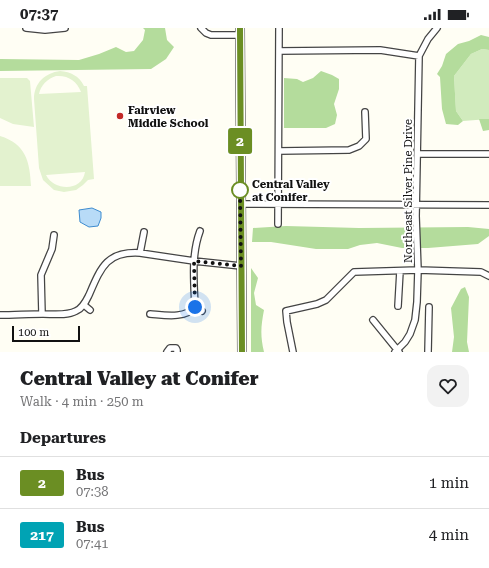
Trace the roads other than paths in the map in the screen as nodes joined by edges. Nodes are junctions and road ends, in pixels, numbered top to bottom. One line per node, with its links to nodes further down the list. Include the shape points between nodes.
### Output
1 (26, 28): 2 (street)
2 (66, 28)
3 (201, 28): 6 (street, via 206,34 211,35)
4 (279, 28): 7 (street)
5 (437, 28): 8 (street, Northeast Silver Pine Drive)
6 (240, 32): 13 (main road)
7 (279, 51): 8 (street, via 380,50); 10 (street)
8 (419, 56): 11 (street, Northeast Silver Pine Drive)
9 (365, 112): 10 (street, via 366,139 359,146 349,150)
10 (279, 151): 14 (street)
11 (418, 154): 12 (street); 15 (street, Northeast Silver Pine Drive)
12 (489, 154)
13 (240, 204): 14 (street); 23 (main road)
14 (279, 204): 15 (street); 17 (street)
15 (417, 204): 16 (street); 24 (street, Northeast Silver Pine Drive)
16 (489, 205)
17 (278, 224)
18 (200, 231): 22 (street, via 196,240)
19 (144, 232): 21 (street)
20 (54, 235): 33 (street, via 52,248 41,275)
21 (140, 253): 22 (street); 27 (street, via 114,256 107,262 95,280)
22 (194, 261): 23 (street); 29 (street)
23 (241, 266): 40 (main road)
24 (418, 270): 25 (street); 26 (street, via 481,272); 37 (street, Northeast Silver Pine Drive, via 415,320 410,334)
25 (400, 271): 28 (street); 41 (street, via 354,272 326,300 286,311)
26 (489, 276)
27 (84, 305): 31 (street); 33 (street, via 70,313)
28 (398, 306)
29 (195, 307): 32 (street); 34 (street, via 185,314)
30 (429, 307): 42 (street)
31 (90, 310)
32 (202, 311)
33 (42, 314): 35 (street)
34 (150, 314)
35 (0, 315)
36 (373, 320): 37 (street)
37 (397, 351)
38 (168, 352): 39 (street, via 170,348)
39 (177, 352)
40 (242, 352)
41 (293, 352)
42 (428, 352)

